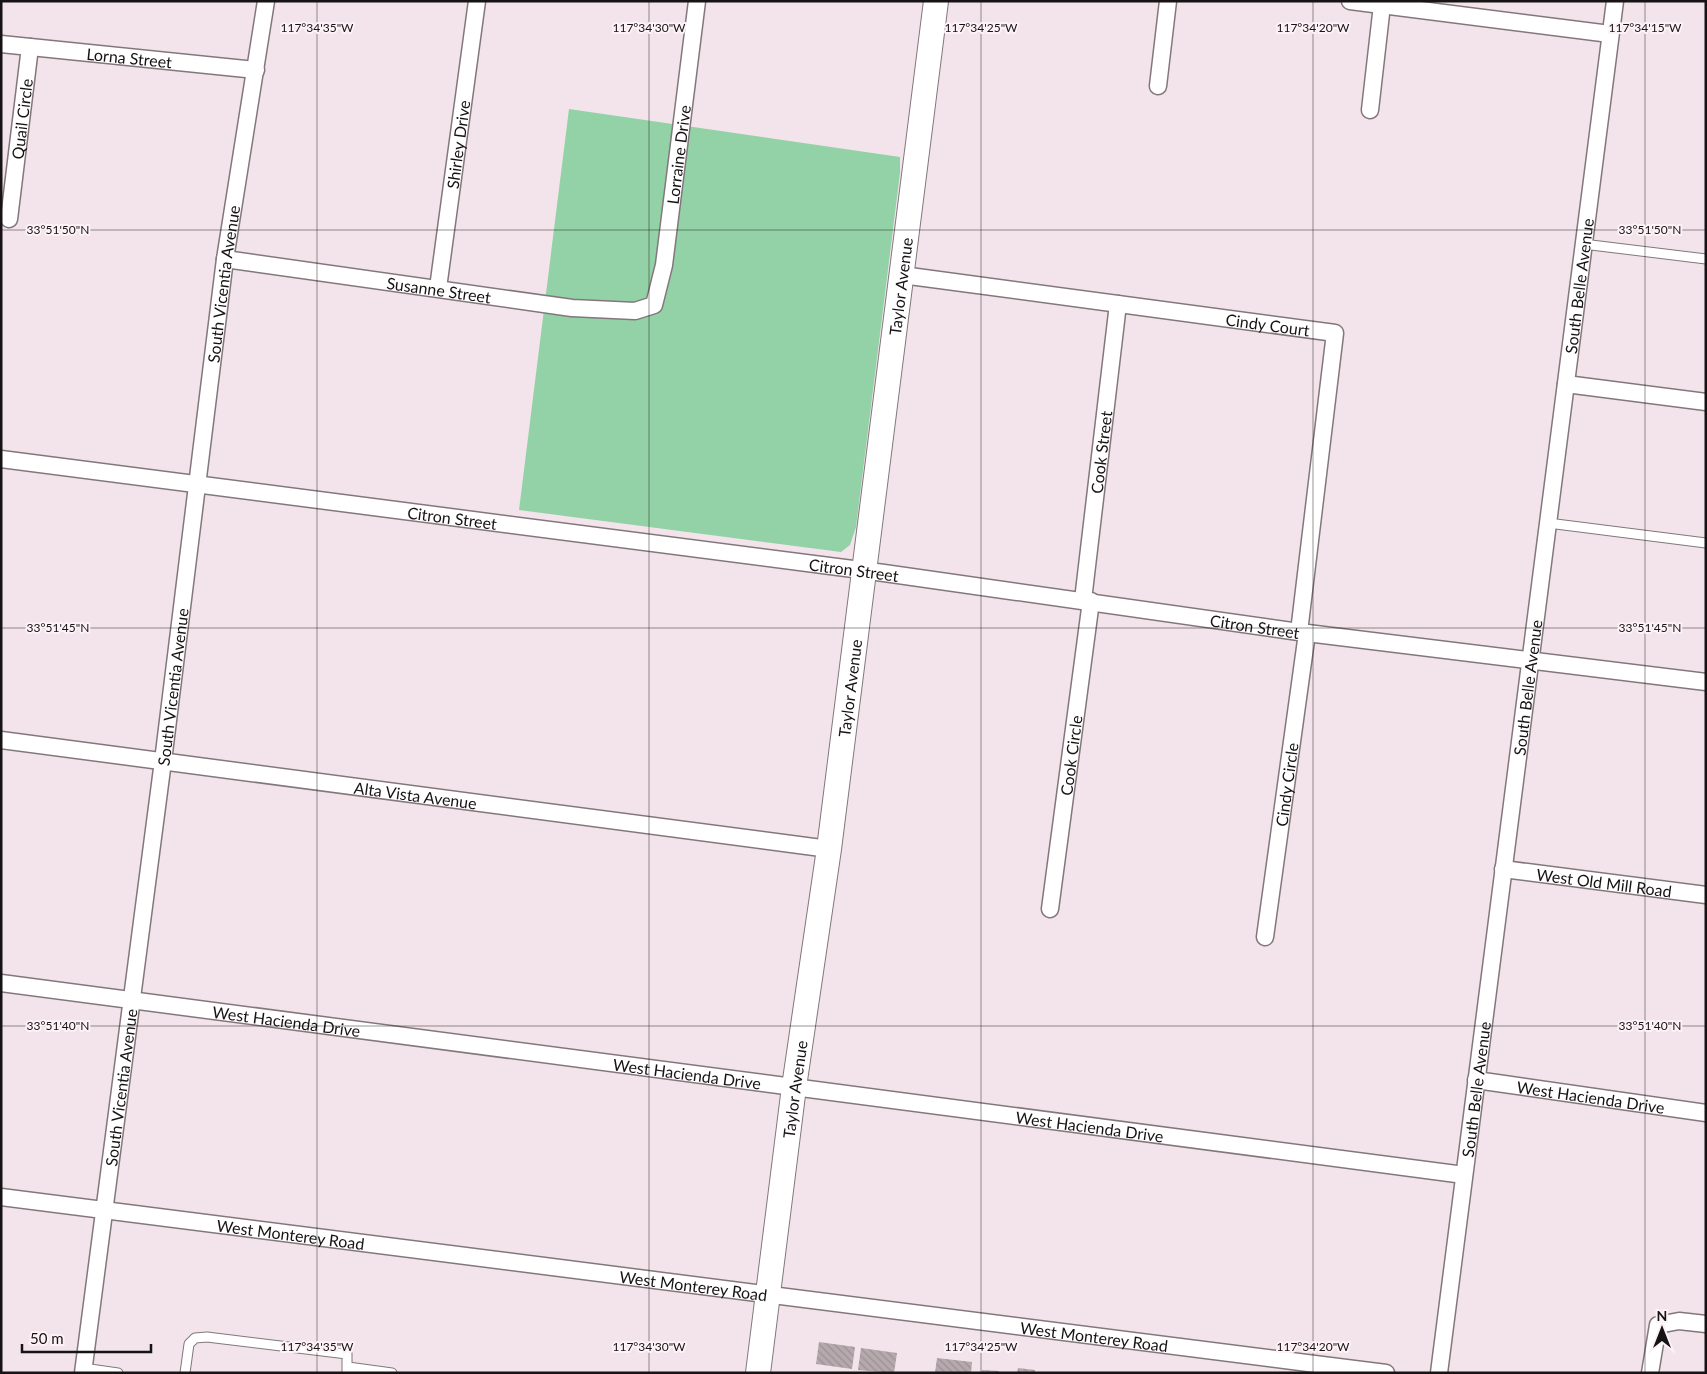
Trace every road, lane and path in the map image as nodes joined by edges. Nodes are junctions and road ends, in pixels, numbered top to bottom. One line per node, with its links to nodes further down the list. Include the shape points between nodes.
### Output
1 (266, 1): 12 (street, South Vicentia Avenue)
2 (477, 1): 20 (street, Shirley Drive)
3 (697, 1): 22 (street, Lorraine Drive, via 664,265)
4 (936, 1): 19 (street, Taylor Avenue)
5 (1168, 1): 13 (street)
6 (1350, 1): 8 (street)
7 (1615, 1): 9 (street, South Belle Avenue)
8 (1382, 5): 9 (street); 14 (street)
9 (1610, 34): 16 (street, South Belle Avenue)
10 (1, 44): 11 (street, Lorna Street)
11 (30, 47): 12 (street, Lorna Street); 15 (street, Quail Circle)
12 (256, 70): 17 (street, South Vicentia Avenue)
13 (1158, 86)
14 (1370, 110)
15 (9, 219)
16 (1584, 244): 18 (lane); 23 (street, South Belle Avenue)
17 (225, 259): 20 (street, Susanne Street); 26 (street, South Vicentia Avenue)
18 (1706, 259)
19 (902, 275): 21 (street, Cindy Court); 29 (street, Taylor Avenue)
20 (438, 288): 22 (street, Susanne Street, via 572,308 636,311)
21 (1118, 304): 30 (street, Cook Street); 31 (street, Cindy Court, via 1335,333)
22 (654, 305)
23 (1566, 384): 24 (street); 27 (street, South Belle Avenue)
24 (1706, 402)
25 (1, 459): 26 (street, Citron Street)
26 (196, 484): 29 (street, Citron Street); 35 (street, South Vicentia Avenue)
27 (1548, 523): 28 (lane); 32 (street, South Belle Avenue)
28 (1706, 543)
29 (865, 570): 30 (street, Citron Street); 36 (street, Taylor Avenue)
30 (1087, 601): 31 (street, Citron Street); 39 (street, Cook Circle)
31 (1303, 632): 32 (street, Citron Street); 40 (street, Cindy Circle)
32 (1530, 660): 33 (street, Citron Street); 37 (street, South Belle Avenue)
33 (1706, 682)
34 (1, 740): 35 (street, Alta Vista Avenue)
35 (163, 761): 36 (street, Alta Vista Avenue); 42 (street, South Vicentia Avenue)
36 (829, 849): 44 (street, Taylor Avenue)
37 (1503, 869): 38 (street, West Old Mill Road); 43 (street, South Belle Avenue)
38 (1706, 895)
39 (1050, 908)
40 (1265, 937)
41 (1, 983): 42 (street, West Hacienda Drive)
42 (132, 999): 44 (street, West Hacienda Drive); 48 (street, South Vicentia Avenue)
43 (1476, 1080): 45 (street, West Hacienda Drive); 46 (street, South Belle Avenue)
44 (794, 1087): 46 (street, West Hacienda Drive); 49 (street, Taylor Avenue)
45 (1706, 1113)
46 (1464, 1175): 58 (street, South Belle Avenue)
47 (1, 1197): 48 (street, West Monterey Road)
48 (103, 1211): 49 (street, West Monterey Road); 51 (street, South Vicentia Avenue)
49 (768, 1294): 56 (street, Taylor Avenue); 57 (street, West Monterey Road)
50 (1706, 1324): 59 (street, via 1679,1321 1658,1325)
51 (83, 1370): 53 (lane)
52 (347, 1370): 54 (lane, via 347,1354 207,1337 195,1338 189,1344); 55 (lane)
53 (118, 1373)
54 (185, 1373)
55 (392, 1373)
56 (758, 1373)
57 (1386, 1373)
58 (1439, 1373)
59 (1650, 1373)

